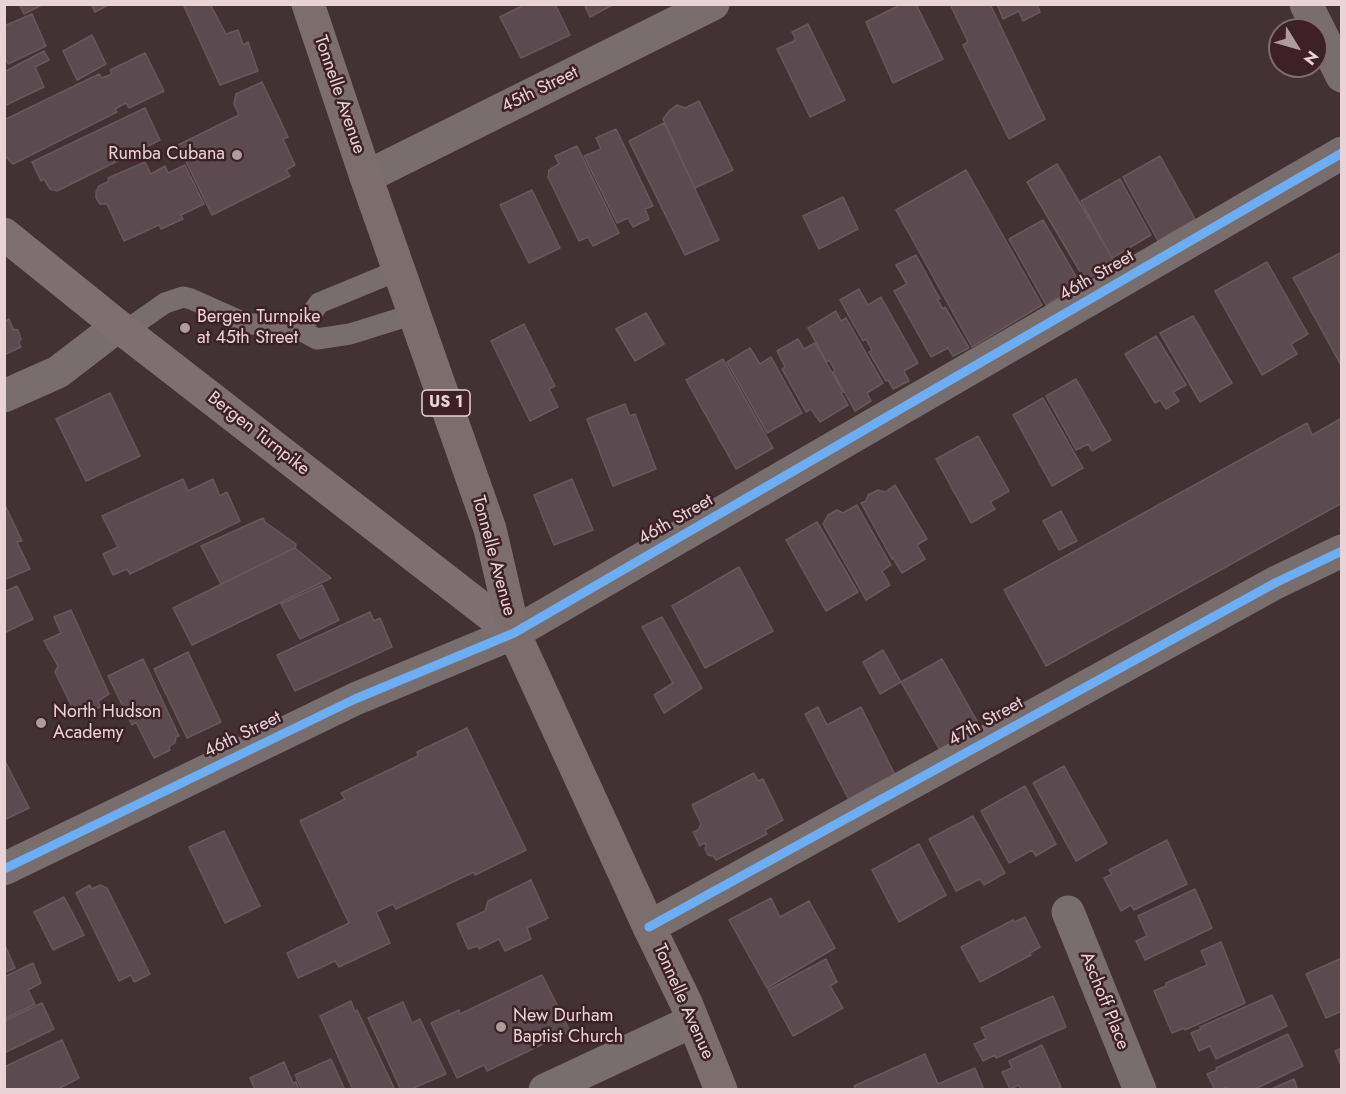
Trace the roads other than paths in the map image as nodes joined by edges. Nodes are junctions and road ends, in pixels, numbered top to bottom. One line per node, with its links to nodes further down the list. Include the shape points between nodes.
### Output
1 (308, 4): 6 (main road, Tonnelle Avenue / US 1)
2 (713, 4): 6 (street, 45th Street)
3 (1306, 4): 4 (street)
4 (1341, 76)
5 (1341, 153): 14 (street, 46th Street)
6 (366, 177): 8 (main road, Tonnelle Avenue / US 1)
7 (4, 234): 10 (main road, Bergen Turnpike)
8 (399, 270): 9 (main road, Tonnelle Avenue / US 1); 11 (lane, via 319,303)
9 (414, 314): 11 (lane, via 350,334 317,339); 14 (main road, Tonnelle Avenue / US 1, via 490,529)
10 (122, 328): 11 (lane, via 183,297 245,323); 12 (street, via 58,372); 14 (main road, Bergen Turnpike)
11 (300, 330)
12 (4, 396)
13 (1341, 551): 17 (street, 47th Street, via 1264,589)
14 (514, 633): 15 (street, 46th Street, via 355,699); 17 (main road, Tonnelle Avenue / US 1)
15 (4, 869)
16 (1068, 912): 21 (street, Aschoff Place)
17 (649, 927): 18 (main road, Tonnelle Avenue / US 1)
18 (693, 1021): 19 (street); 20 (main road, Tonnelle Avenue / US 1)
19 (545, 1089)
20 (721, 1089)
21 (1140, 1089)

